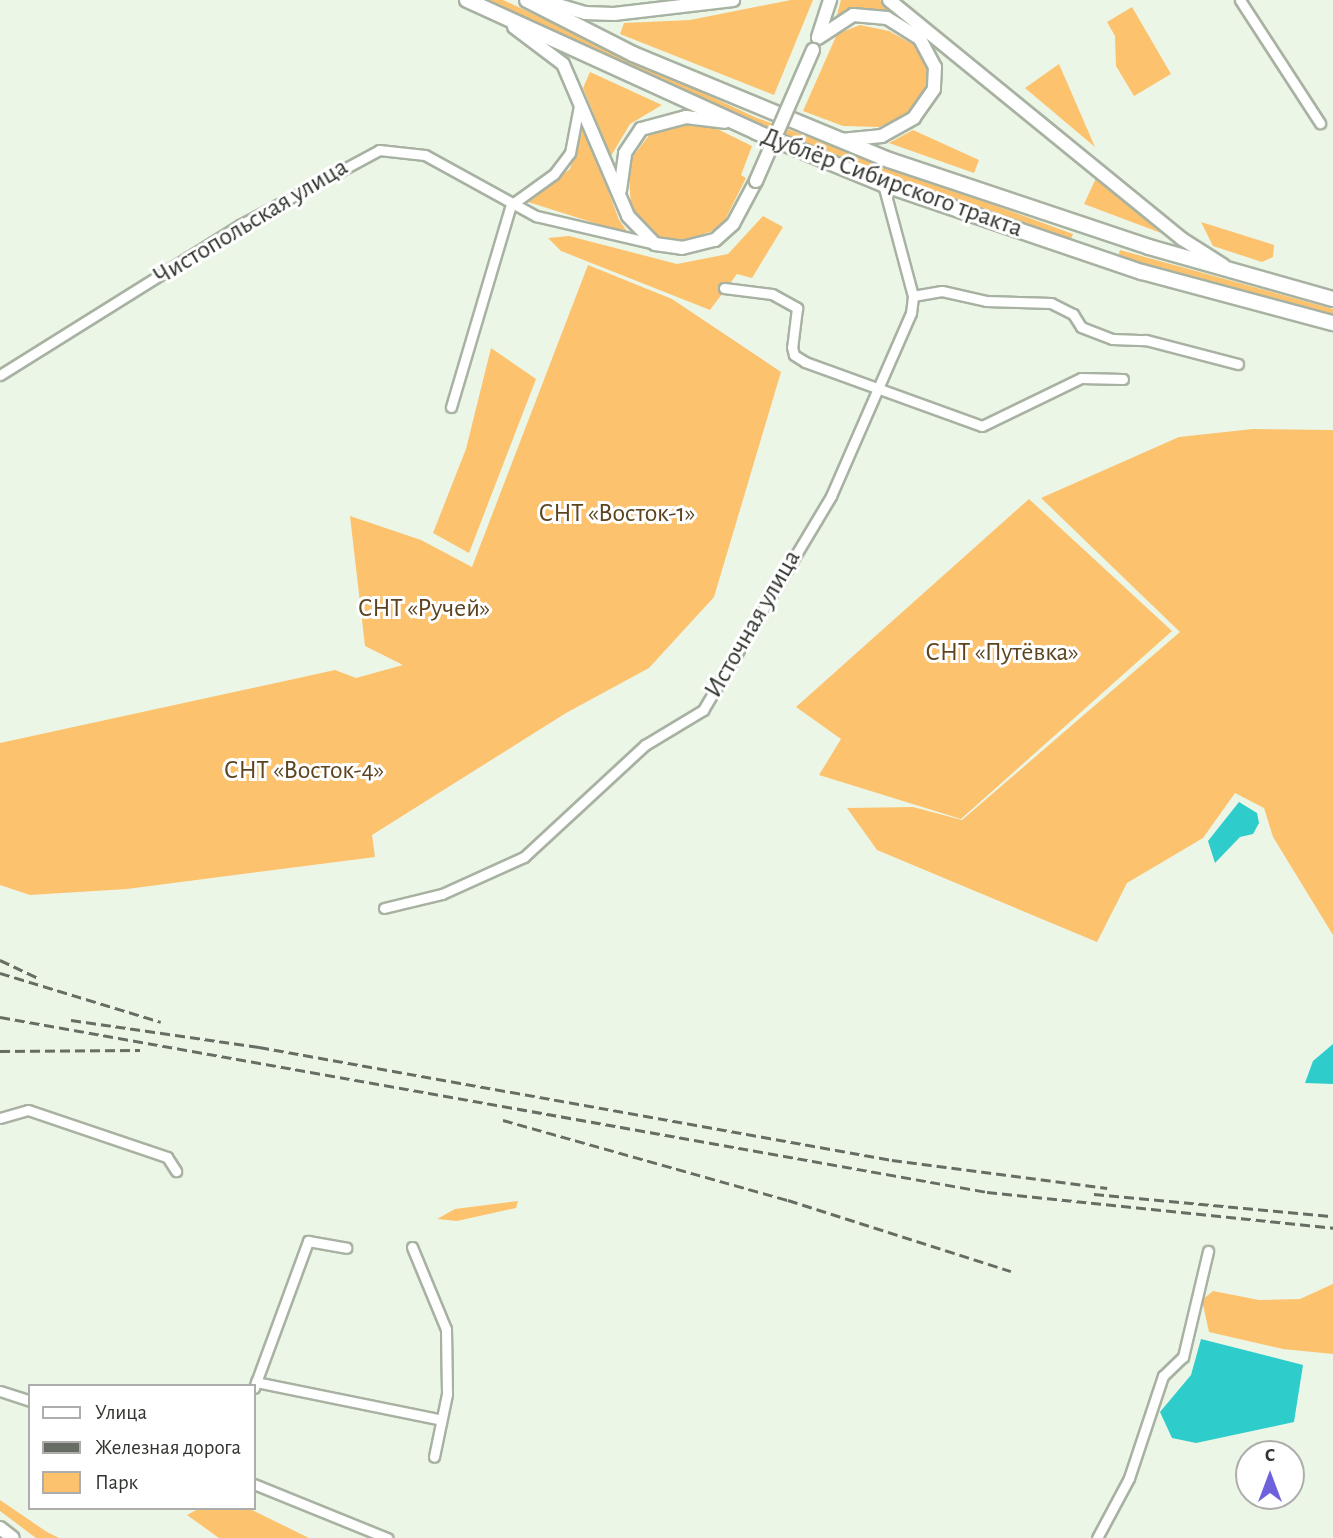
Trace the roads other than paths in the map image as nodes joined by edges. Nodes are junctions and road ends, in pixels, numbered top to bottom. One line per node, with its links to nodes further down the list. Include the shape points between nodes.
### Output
1 (467, 0): 11 (main road, Дублёр Сибирского тракта)
2 (527, 0): 17 (main road, Дублёр Сибирского тракта, via 633,54)
3 (541, 0): 12 (main road, via 585,13)
4 (622, 0): 12 (main road)
5 (646, 0): 10 (main road)
6 (733, 0): 10 (main road)
7 (830, 0): 13 (main road)
8 (889, 0): 22 (main road, via 1182,239)
9 (1240, 0): 15 (street)
10 (668, 7): 12 (main road)
11 (490, 12): 14 (main road, via 552,50); 16 (main road, Дублёр Сибирского тракта)
12 (614, 14)
13 (818, 38): 17 (main road, via 853,15 887,18 920,39 936,67 934,89 914,118 881,136); 21 (main road, bridge, via 733,225 715,240 682,248)
14 (578, 94): 19 (main road); 20 (street, via 578,131 570,153 554,174)
15 (1320, 123)
16 (756, 132): 18 (main road, Дублёр Сибирского тракта); 19 (main road, via 701,117 650,124 635,135 625,153)
17 (839, 141): 22 (main road, Дублёр Сибирского тракта, via 1023,207)
18 (883, 184): 24 (street); 26 (main road, Дублёр Сибирского тракта, via 1142,272)
19 (621, 201): 21 (main road, via 633,225)
20 (511, 205): 21 (street, Чистопольская улица); 28 (street, Чистопольская улица, via 415,151 370,152 240,225); 31 (street)
21 (655, 244)
22 (1232, 271): 25 (main road, Дублёр Сибирского тракта)
23 (724, 288): 30 (street, via 772,294 797,308 794,355)
24 (912, 292): 27 (street, via 1051,303 1073,314 1081,327 1112,339 1169,344); 30 (street, Источная улица, via 911,313)
25 (1333, 299)
26 (1333, 323)
27 (1238, 364)
28 (0, 375)
29 (1123, 379): 30 (street, via 1081,378 982,426)
30 (879, 386): 32 (street, Источная улица, via 831,496 703,710 645,745 524,857 442,894)
31 (451, 407)
32 (384, 908)
33 (0, 1118): 34 (street, via 28,1110 167,1157)
34 (176, 1171)
35 (412, 1247): 42 (street, via 446,1329 447,1394)
36 (346, 1248): 38 (street, via 309,1241)
37 (1208, 1251): 48 (street, via 1183,1357 1163,1376 1129,1478)
38 (255, 1384)
39 (256, 1385): 42 (street)
40 (0, 1391): 41 (street)
41 (28, 1400)
42 (438, 1419): 43 (street)
43 (434, 1457)
44 (256, 1485): 47 (street)
45 (0, 1528): 46 (main road)
46 (13, 1538)
47 (387, 1538)
48 (1097, 1538)

